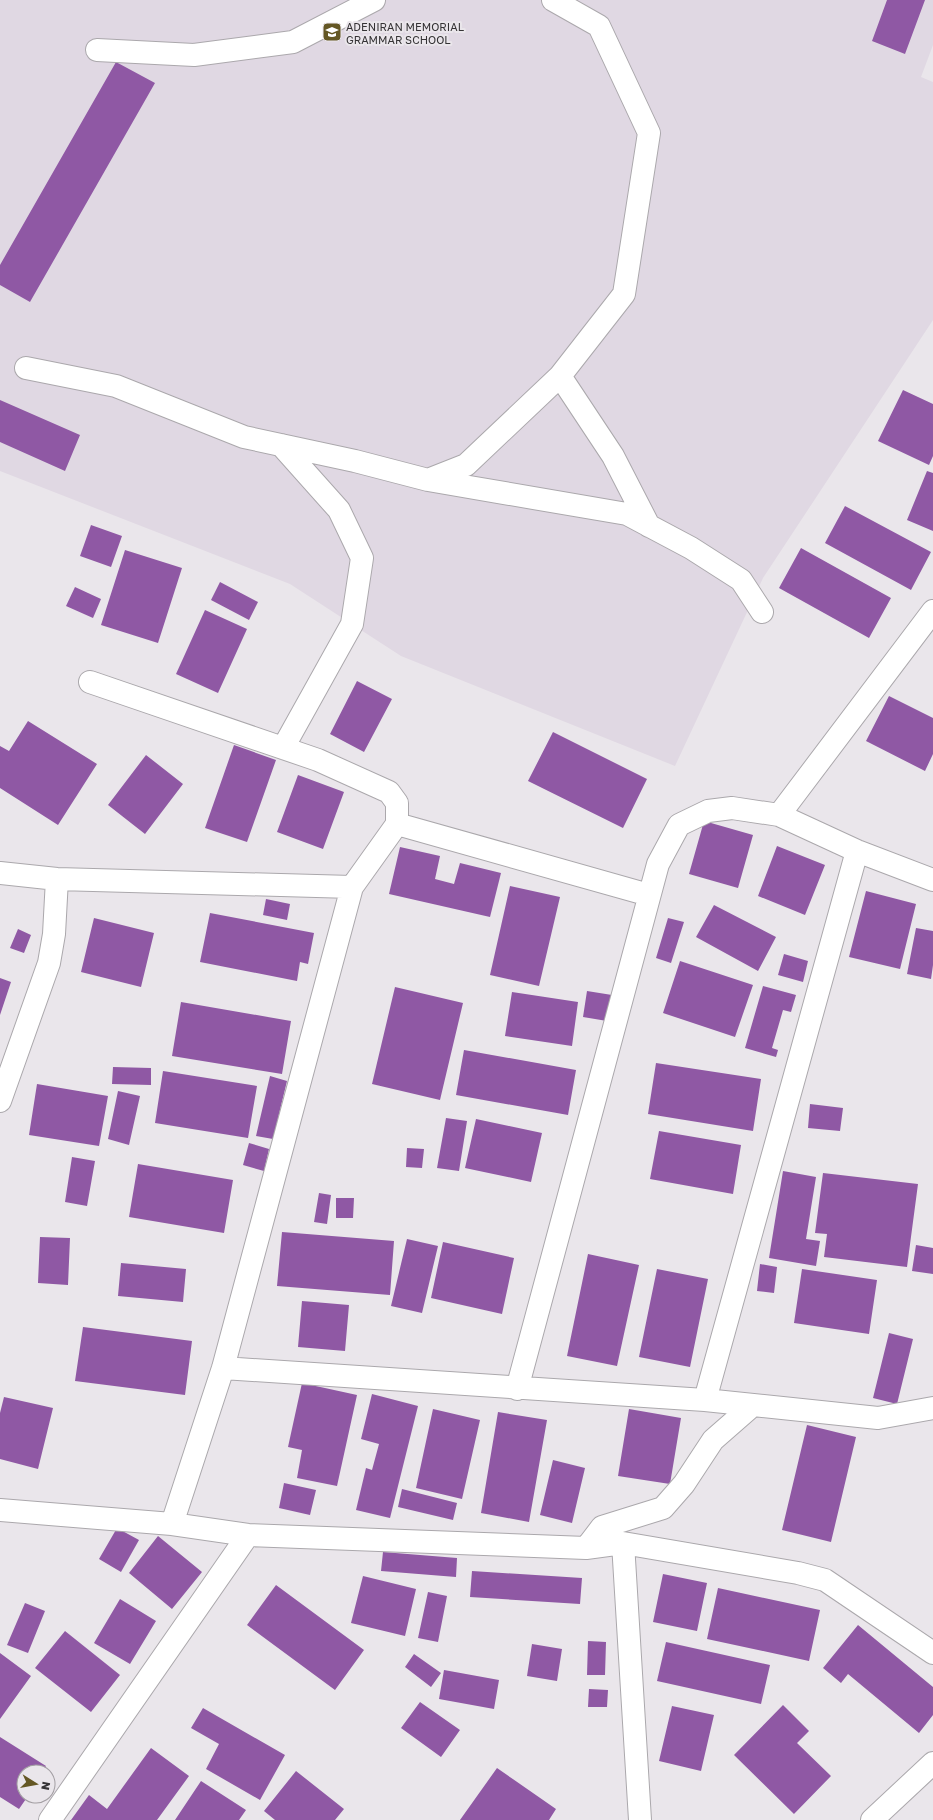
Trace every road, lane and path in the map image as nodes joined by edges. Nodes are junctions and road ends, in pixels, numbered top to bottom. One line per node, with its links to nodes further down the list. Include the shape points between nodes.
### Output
1 (374, 0): 3 (street, via 292,42 194,55)
2 (553, 0): 5 (street, via 599,26 649,132 624,294)
3 (97, 50)
4 (26, 368): 6 (street, via 116,386 244,437)
5 (560, 376): 7 (street, via 466,465); 8 (street, via 613,456)
6 (281, 445): 7 (street); 12 (street, via 339,510 362,558 352,624)
7 (428, 480): 8 (street, via 627,514)
8 (649, 526): 10 (street, via 691,548 741,580)
9 (933, 611): 13 (street)
10 (762, 612)
11 (90, 682): 12 (street)
12 (283, 748): 14 (street, via 318,760 389,792 397,803)
13 (779, 815): 15 (street); 20 (street, via 732,808 708,811 679,825 658,864)
14 (397, 824): 19 (street); 20 (street)
15 (857, 851): 18 (street); 24 (street)
16 (0, 873): 17 (street)
17 (57, 878): 19 (street); 21 (street, via 54,934 49,963)
18 (933, 880)
19 (352, 887): 22 (street)
20 (649, 896): 23 (street)
21 (0, 1101)
22 (223, 1368): 23 (street); 28 (street)
23 (517, 1389): 24 (street)
24 (706, 1400): 25 (street)
25 (753, 1405): 26 (street, via 878,1418); 31 (street, via 713,1440 684,1484 663,1508 602,1527)
26 (933, 1408)
27 (0, 1510): 28 (street)
28 (172, 1524): 29 (street)
29 (248, 1535): 31 (street); 34 (street)
30 (623, 1543): 31 (street); 32 (street, via 798,1573 825,1580); 35 (street)
31 (586, 1548)
32 (933, 1653)
33 (933, 1762): 36 (street)
34 (50, 1820)
35 (640, 1820)
36 (872, 1820)

